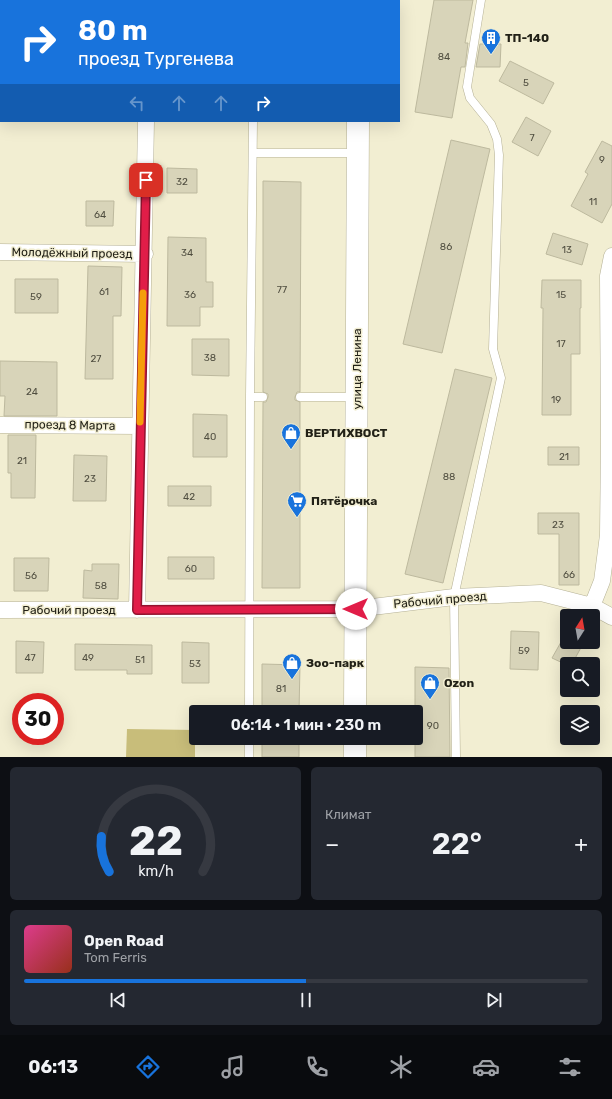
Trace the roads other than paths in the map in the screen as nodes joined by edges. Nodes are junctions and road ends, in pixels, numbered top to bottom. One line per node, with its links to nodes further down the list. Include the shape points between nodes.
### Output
1 (481, 0): 17 (lane, via 467,87 470,98 491,124 497,139 499,155 493,349 501,378)
2 (146, 122): 8 (street)
3 (253, 122): 5 (lane)
4 (358, 122): 6 (main road, улица Ленина)
5 (253, 153): 6 (lane); 10 (lane)
6 (358, 153): 13 (main road, улица Ленина)
7 (0, 252): 8 (street, Молодёжный проезд)
8 (145, 254): 15 (street)
9 (612, 256): 16 (street, via 608,276)
10 (250, 397): 11 (lane); 22 (lane)
11 (263, 397)
12 (300, 397): 13 (lane)
13 (357, 397): 19 (main road, улица Ленина)
14 (0, 424): 15 (street, проезд 8 Марта)
15 (140, 426): 21 (street)
16 (610, 443): 18 (street, via 608,535 602,581)
17 (454, 597): 18 (street, Рабочий проезд, via 541,594); 19 (street, Рабочий проезд); 30 (lane)
18 (592, 606): 23 (street, Рабочий проезд)
19 (356, 609): 22 (street, Рабочий проезд); 25 (main road, улица Ленина)
20 (0, 610): 21 (street, Рабочий проезд)
21 (137, 610): 22 (street, Рабочий проезд)
22 (249, 610): 24 (lane)
23 (612, 617)
24 (249, 705)
25 (355, 705)
26 (248, 745): 28 (lane)
27 (355, 745): 29 (main road)
28 (248, 757)
29 (355, 757)
30 (456, 757)

